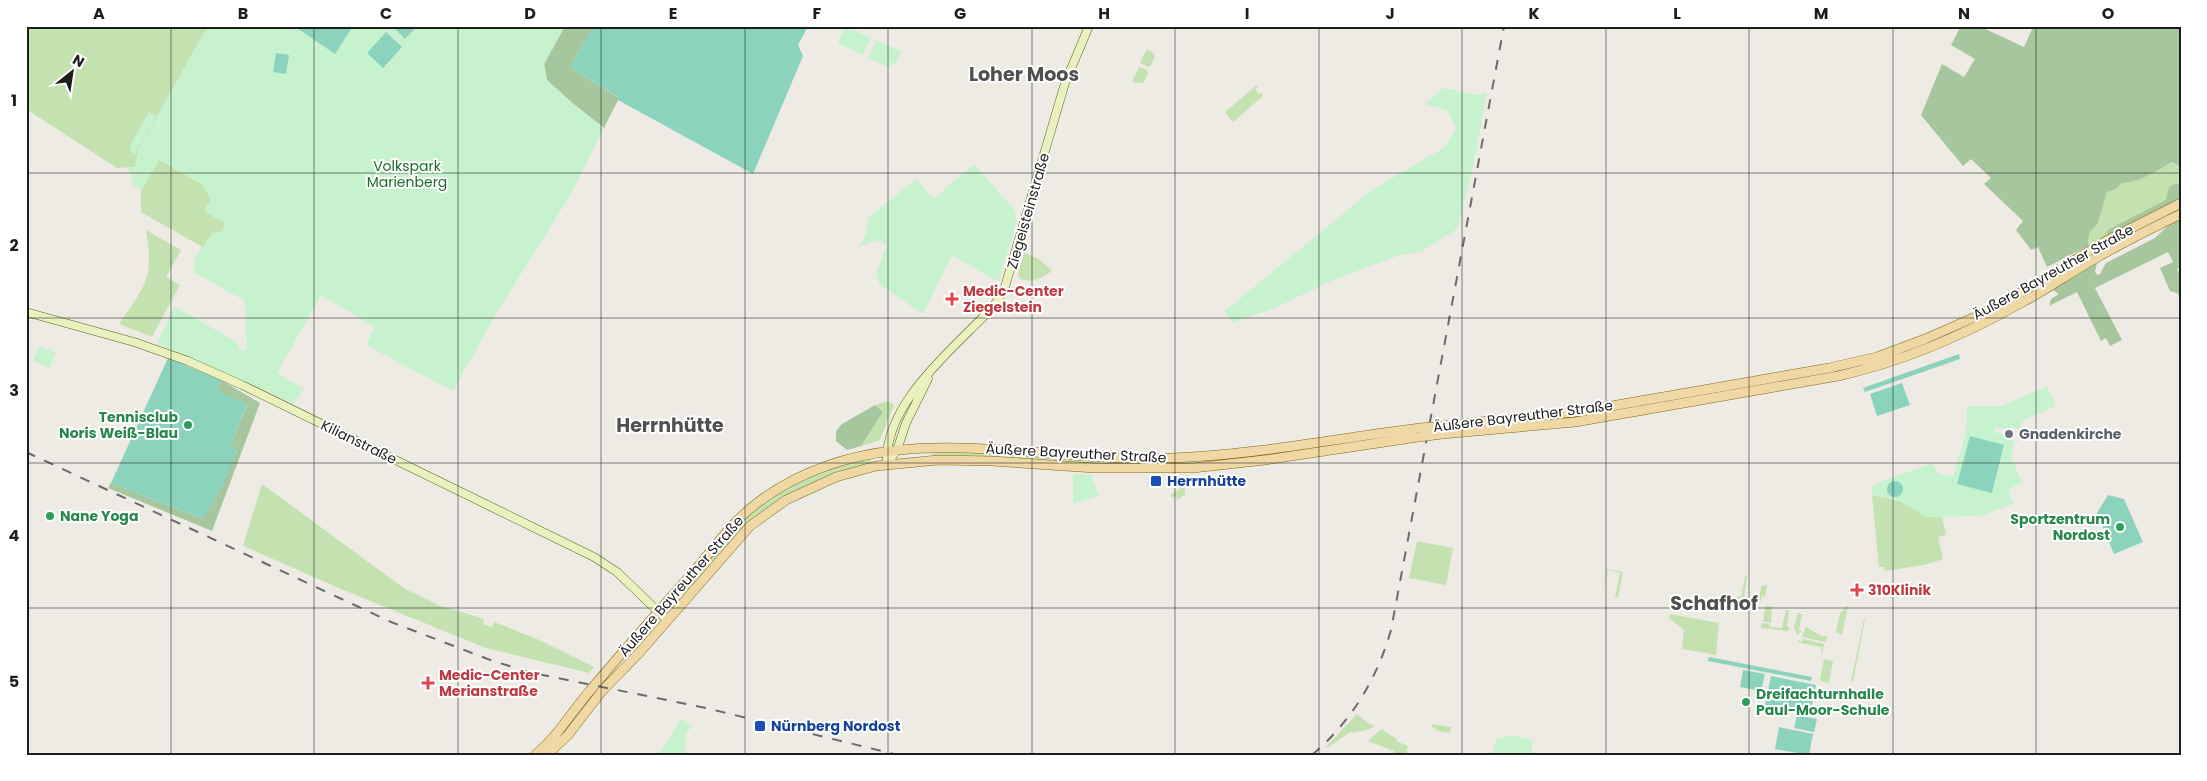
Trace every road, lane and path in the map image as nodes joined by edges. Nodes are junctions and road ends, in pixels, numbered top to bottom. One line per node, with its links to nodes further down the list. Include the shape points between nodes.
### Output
1 (1089, 26): 5 (main road, Ziegelsteinstraße, via 1065,84 1004,290)
2 (2181, 203): 6 (main road, Äußere Bayreuther Straße, via 2104,242 1981,314 1877,357 1582,411)
3 (2181, 214): 6 (main road, Äußere Bayreuther Straße, via 2110,250 1991,319 1874,367 1585,420)
4 (26, 312): 15 (main road, Kilianstraße, via 134,342 242,385 594,557 617,572)
5 (930, 373): 9 (main road, Ziegelsteinstraße); 10 (main road, Ziegelsteinstraße, via 908,398)
6 (1442, 430): 7 (main road, Äußere Bayreuther Straße, bridge)
7 (1419, 432): 8 (main road, Äußere Bayreuther Straße, via 1169,459); 11 (main road, Äußere Bayreuther Straße, via 1251,462 1185,468 1096,468)
8 (934, 447): 9 (main road, Äußere Bayreuther Straße); 11 (main road, via 930,454)
9 (897, 450): 10 (main road, Äußere Bayreuther Straße); 12 (main road, Ziegelsteinstraße)
10 (886, 451): 12 (main road); 13 (main road, Äußere Bayreuther Straße, via 827,466 768,494 733,524)
11 (934, 460): 12 (main road, Äußere Bayreuther Straße)
12 (887, 464): 14 (main road, Äußere Bayreuther Straße, via 826,481 774,507 744,532)
13 (681, 586): 14 (main road); 15 (main road, Äußere Bayreuther Straße)
14 (689, 594): 16 (main road, Äußere Bayreuther Straße)
15 (658, 611): 16 (main road, Kilianstraße); 17 (main road, Äußere Bayreuther Straße, via 558,732)
16 (667, 620): 18 (main road, Äußere Bayreuther Straße)
17 (535, 755)
18 (548, 755)

